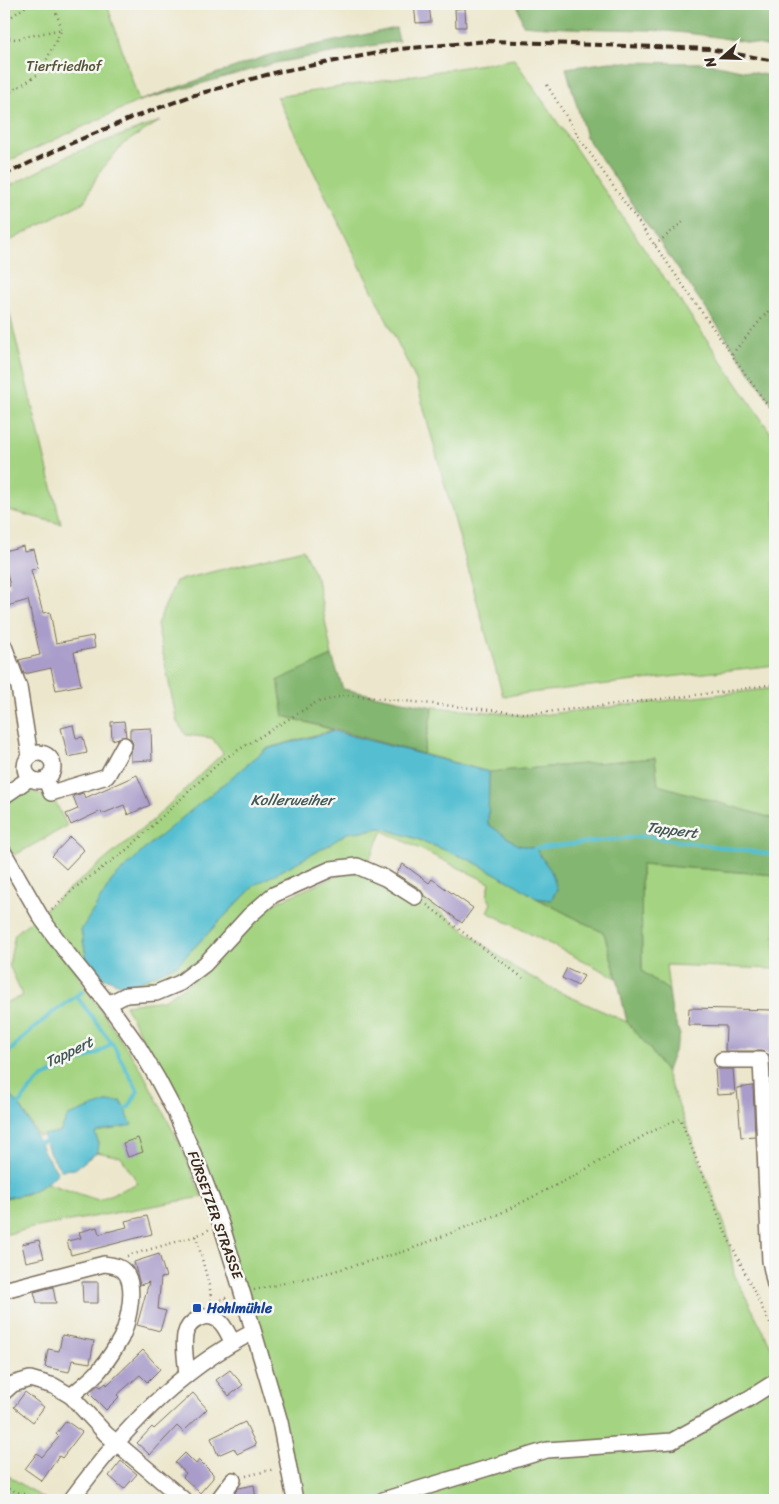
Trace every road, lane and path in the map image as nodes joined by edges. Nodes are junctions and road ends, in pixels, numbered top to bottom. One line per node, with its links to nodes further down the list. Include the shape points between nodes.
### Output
1 (28, 4): 3 (path)
2 (53, 4): 4 (path)
3 (4, 22)
4 (62, 29): 5 (path, via 16,39); 6 (path, via 40,73 9,93)
5 (4, 38)
6 (4, 81)
7 (547, 85): 9 (path, via 580,139)
8 (683, 222): 9 (path)
9 (655, 245): 11 (path)
10 (775, 303): 11 (path)
11 (732, 354): 12 (path)
12 (775, 416)
13 (4, 646): 16 (street, via 19,687)
14 (775, 684): 21 (path, via 529,714 347,695 315,703 222,760 129,848 76,887)
15 (124, 746): 17 (street, via 107,776 51,794)
16 (30, 756): 17 (street, via 26,761 27,774); 17 (street, via 38,753 51,760 53,770 50,776)
17 (38, 779): 18 (street)
18 (4, 796)
19 (4, 853): 21 (street, FÜRSETZER STRASSE)
20 (415, 897): 22 (path); 23 (street, via 385,878 356,866 331,869 273,895 205,964 180,983 156,993 126,995)
21 (42, 919): 23 (street, FÜRSETZER STRASSE)
22 (524, 978)
23 (108, 1004): 25 (street, FÜRSETZER STRASSE, via 158,1078 200,1169)
24 (722, 1060): 28 (street, via 761,1060 770,1261)
25 (221, 1224): 26 (path); 30 (street, FÜRSETZER STRASSE)
26 (196, 1236): 27 (path, via 128,1255); 31 (path)
27 (118, 1267): 29 (street, via 104,1264); 39 (street, via 127,1275 130,1289 127,1324 119,1343 96,1373)
28 (775, 1285)
29 (4, 1290)
30 (242, 1292): 31 (path); 33 (street, FÜRSETZER STRASSE); 34 (path, via 406,1251 501,1213 680,1118 726,1234)
31 (212, 1303): 32 (path)
32 (204, 1305)
33 (253, 1332): 35 (street); 41 (street, FÜRSETZER STRASSE, via 280,1422)
34 (775, 1334)
35 (233, 1343): 36 (street); 36 (street, via 220,1321 205,1316 196,1320 188,1327 185,1336)
36 (187, 1374): 40 (street)
37 (775, 1382): 49 (street, via 672,1440 547,1450)
38 (4, 1392): 39 (street, via 14,1384 30,1379 54,1386)
39 (71, 1396): 40 (street)
40 (116, 1442): 45 (street); 46 (street)
41 (288, 1466): 42 (path); 48 (street, FÜRSETZER STRASSE)
42 (233, 1480): 47 (street)
43 (4, 1487): 44 (path)
44 (36, 1500)
45 (71, 1500)
46 (184, 1500)
47 (218, 1500)
48 (295, 1500)
49 (383, 1500)

